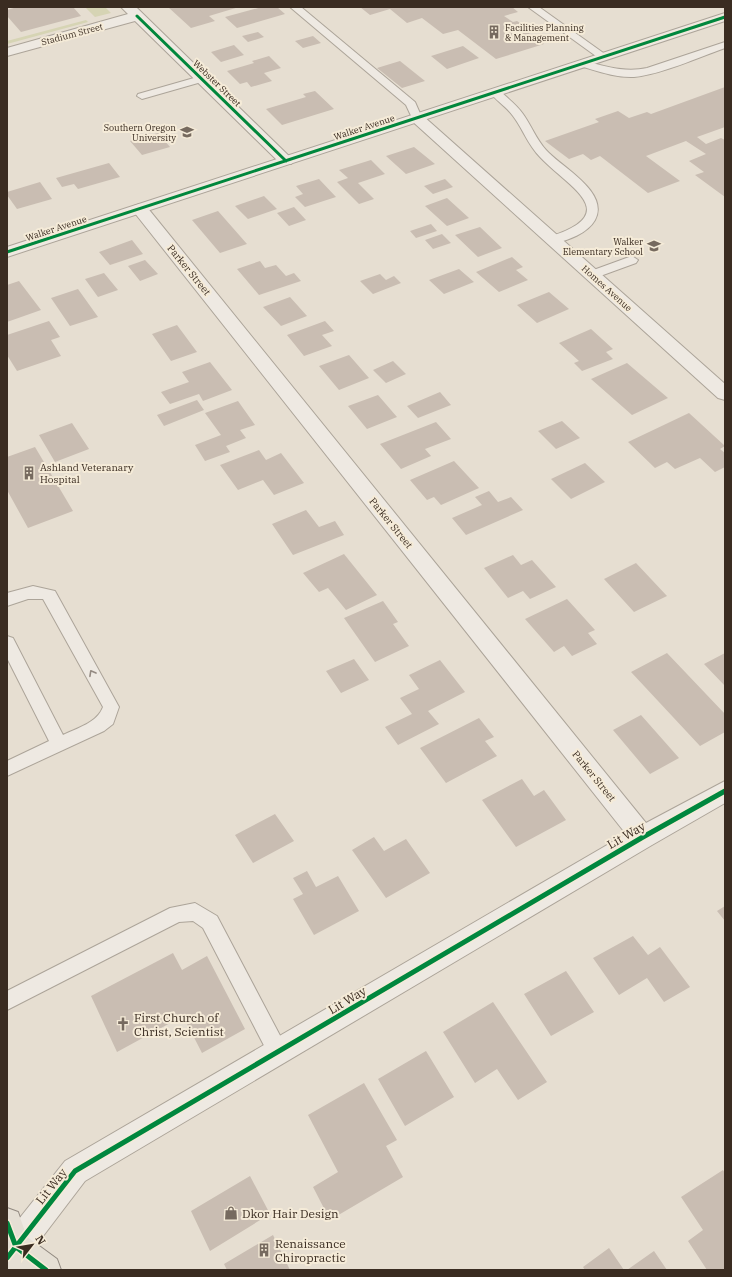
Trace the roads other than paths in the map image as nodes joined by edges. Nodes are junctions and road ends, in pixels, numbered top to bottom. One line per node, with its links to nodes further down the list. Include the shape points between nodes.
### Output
1 (296, 7): 12 (lane, via 411,104)
2 (533, 7): 7 (lane)
3 (132, 12): 6 (street, Stadium Street); 9 (street, Webster Street)
4 (725, 17): 7 (street, Walker Avenue)
5 (725, 45): 8 (lane, via 634,74 613,72)
6 (7, 52)
7 (604, 57): 8 (street, Walker Avenue)
8 (584, 64): 10 (street, Walker Avenue)
9 (201, 79): 11 (lane); 13 (street, Webster Street)
10 (495, 92): 12 (street, Walker Avenue); 15 (lane, via 518,115 543,155 580,186 589,198 593,210 590,221 581,230)
11 (142, 96)
12 (417, 118): 13 (street, Walker Avenue); 15 (street, Homes Avenue)
13 (286, 161): 14 (street, Walker Avenue)
14 (140, 209): 16 (street, Walker Avenue); 25 (street, Parker Street)
15 (553, 240): 18 (street, Homes Avenue)
16 (7, 252)
17 (632, 260): 18 (lane)
18 (592, 275): 19 (street, Homes Avenue)
19 (725, 394)
20 (7, 600): 22 (lane, one-way to 20, via 103,722 107,719 111,707 49,595 40,591 23,593)
21 (7, 642): 22 (lane)
22 (59, 744): 23 (lane)
23 (7, 769)
24 (725, 790): 25 (street, Lit Way)
25 (643, 837): 27 (street, Lit Way)
26 (7, 1001): 27 (lane, via 177,914 195,912 210,922)
27 (278, 1052): 28 (street, Lit Way, via 75,1172)
28 (10, 1250): 29 (main road)
29 (46, 1270)

